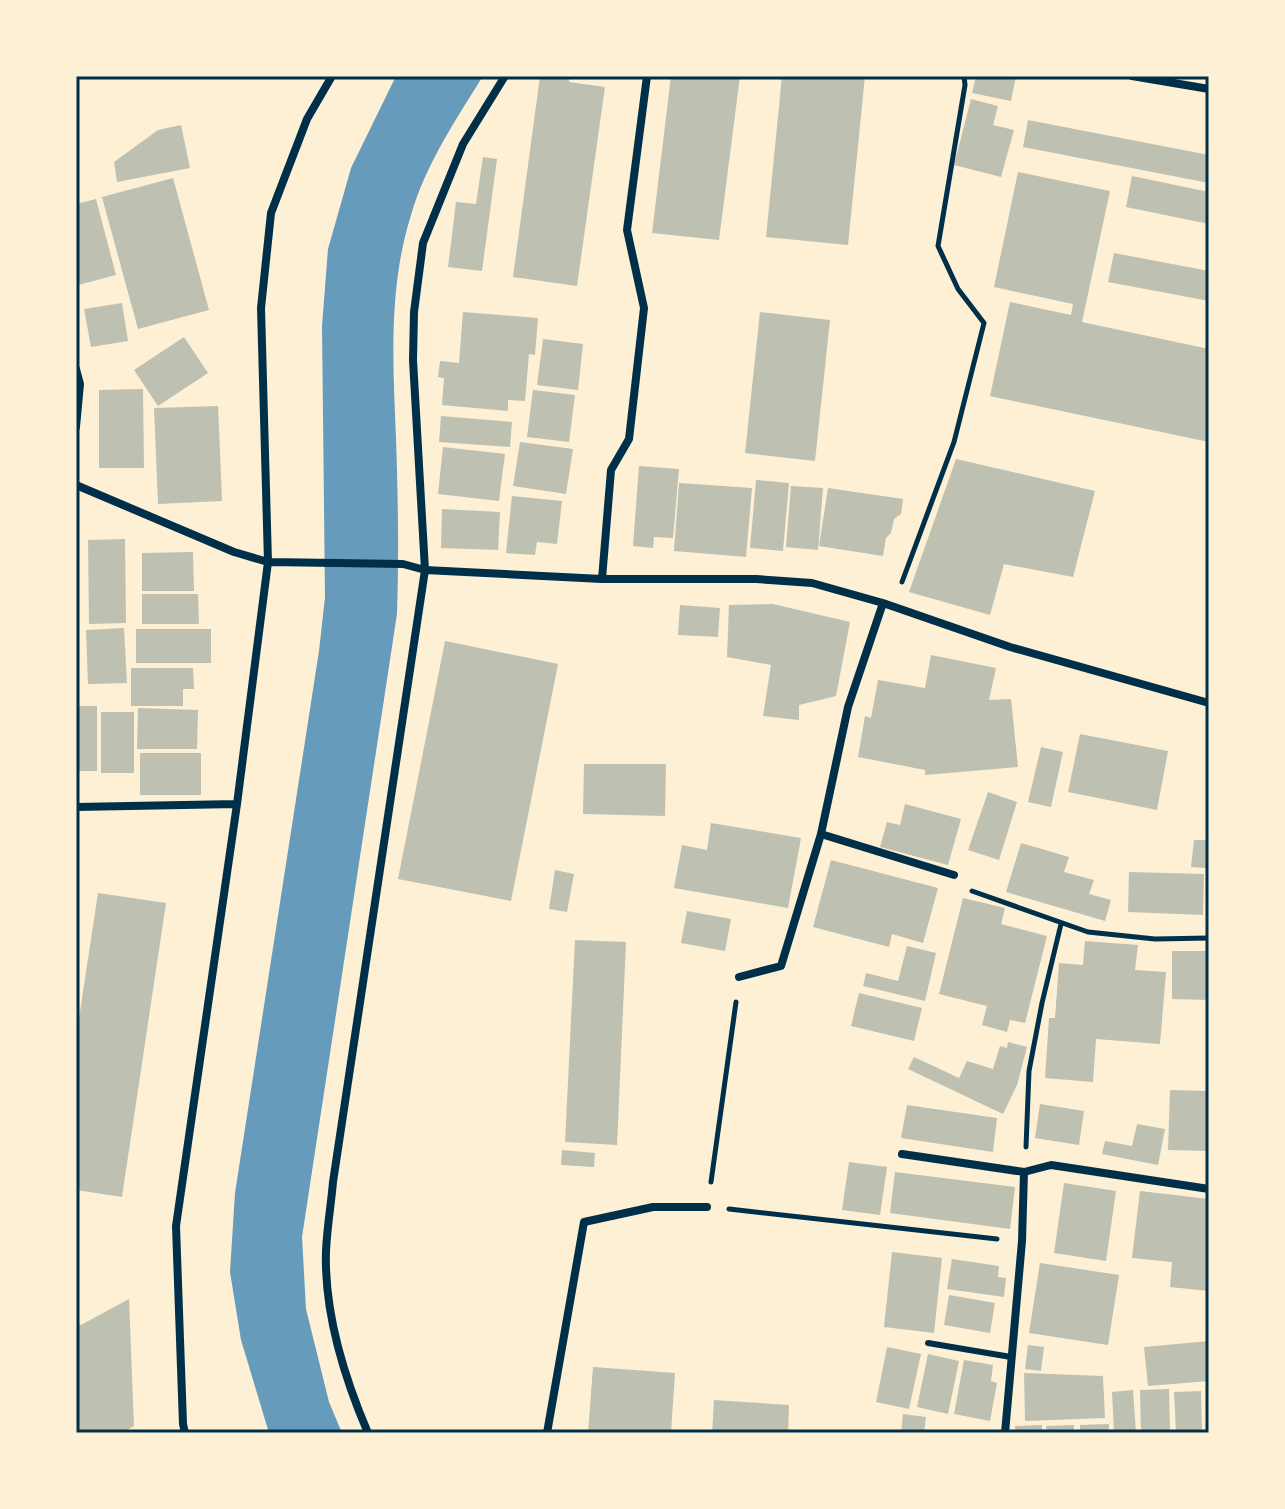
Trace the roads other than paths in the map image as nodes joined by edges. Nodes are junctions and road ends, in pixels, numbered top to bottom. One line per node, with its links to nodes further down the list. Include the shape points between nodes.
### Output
1 (332, 76): 11 (street, via 307,119 271,213 261,308)
2 (505, 76): 12 (street, via 463,144 423,243 413,360)
3 (647, 76): 13 (street, via 627,230 644,308 629,439 611,470)
4 (1132, 76): 6 (street)
5 (1193, 76): 6 (street)
6 (1191, 87): 7 (street)
7 (1209, 89)
8 (76, 369): 9 (street)
9 (76, 427)
10 (76, 485): 11 (street)
11 (268, 562): 12 (street, via 403,564); 16 (street)
12 (425, 570): 13 (street); 28 (street, via 326,1253 332,1314 348,1386)
13 (602, 579): 14 (street, via 812,583)
14 (883, 603): 15 (street, via 1010,647); 18 (street, via 848,707)
15 (1209, 703)
16 (237, 804): 17 (street); 27 (street, via 176,1226)
17 (76, 807)
18 (821, 834): 19 (street); 20 (street, via 781,966)
19 (954, 875)
20 (739, 977)
21 (902, 1154): 22 (street)
22 (1024, 1172): 23 (street, via 1051,1165); 26 (street)
23 (1209, 1189)
24 (707, 1207): 29 (street, via 653,1207 584,1222)
25 (928, 1343): 26 (lane)
26 (1011, 1357): 30 (street)
27 (185, 1433)
28 (368, 1433)
29 (547, 1433)
30 (1005, 1433)

